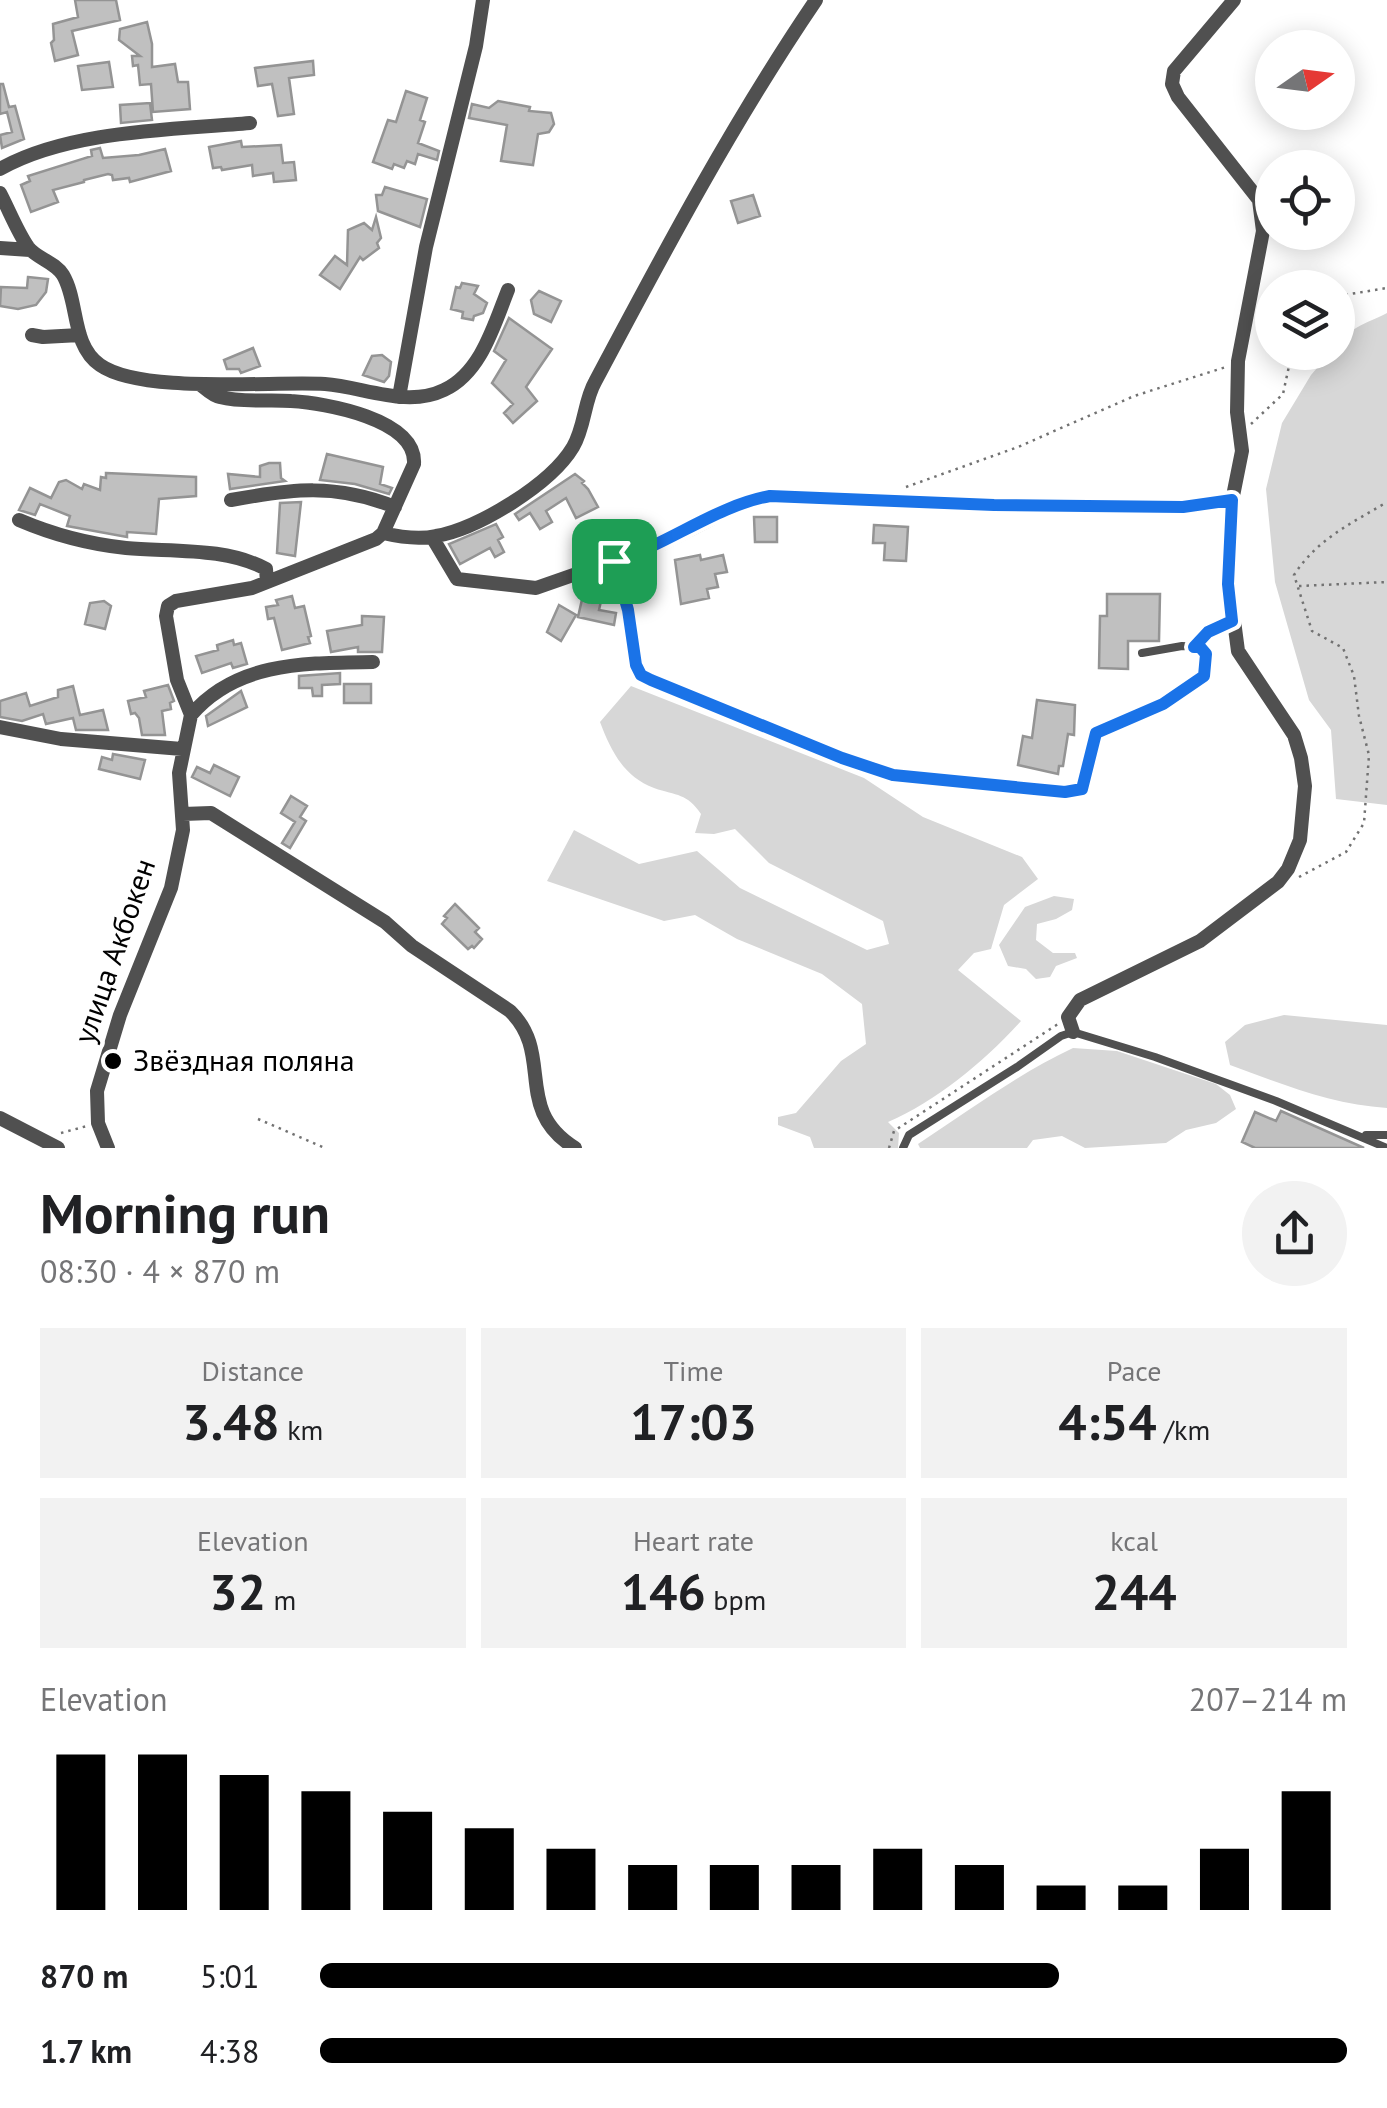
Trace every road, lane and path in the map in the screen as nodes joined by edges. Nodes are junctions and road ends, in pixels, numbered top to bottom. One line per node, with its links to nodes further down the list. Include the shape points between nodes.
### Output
1 (483, 0): 17 (street)
2 (816, 0): 26 (street, via 648,281 592,386 574,446 532,489 460,530)
3 (1234, 0): 14 (street, via 1174,71 1172,84 1260,200 1263,231)
4 (250, 123): 5 (street, via 79,141)
5 (0, 169)
6 (0, 193): 8 (street)
7 (0, 248): 8 (street)
8 (30, 250): 13 (street, via 63,275)
9 (1387, 288): 11 (path)
10 (508, 290): 17 (street, via 488,340 461,378 422,398)
11 (1355, 293)
12 (32, 335): 13 (street)
13 (80, 335): 16 (street, via 93,359 124,376)
14 (1240, 353): 18 (street); 19 (path, via 1226,367 1134,396)
15 (1288, 370): 18 (path, via 1283,394)
16 (201, 384): 17 (street, via 326,384); 23 (street, via 218,397 297,401 382,421 415,452)
17 (399, 396)
18 (1241, 438): 21 (street)
19 (882, 499): 21 (street, via 1183,507); 27 (street, via 749,500)
20 (231, 500): 23 (street, via 306,488)
21 (1232, 500): 31 (street)
22 (1387, 502): 30 (path, via 1315,548 1294,575)
23 (395, 507): 25 (street)
24 (20, 520): 28 (street, via 74,540 246,560 266,568)
25 (383, 534): 26 (street); 28 (street)
26 (432, 537): 27 (street, via 457,579 475,582 536,588)
27 (614, 561): 32 (lane, via 641,675 893,775 1082,789 1096,733 1163,704 1204,676 1206,654)
28 (267, 582): 35 (street, via 168,606 178,680)
29 (1387, 582): 30 (path)
30 (1297, 586): 39 (path, via 1312,631 1343,648 1370,755 1364,823 1346,852)
31 (1228, 622): 32 (lane); 39 (street, via 1238,652 1294,735 1302,758 1300,840)
32 (1194, 647): 33 (lane)
33 (1142, 653)
34 (373, 662): 35 (street, via 247,674 224,684)
35 (191, 715): 37 (street, улица Акбокен)
36 (0, 726): 37 (street, via 61,739)
37 (182, 748): 38 (street, улица Акбокен)
38 (184, 814): 44 (street, улица Акбокен, via 171,888 97,1091); 51 (street, via 211,813 385,922 510,1011 532,1044 542,1114)
39 (1278, 882): 40 (street, via 1200,942 1080,1000)
40 (1068, 1016): 41 (street); 52 (path, via 894,1131)
41 (1074, 1032): 45 (lane); 53 (lane, via 909,1136)
42 (0, 1118): 47 (street)
43 (258, 1118): 50 (path)
44 (98, 1123): 47 (path); 49 (street, улица Акбокен)
45 (1361, 1135): 46 (lane); 54 (lane)
46 (1387, 1135)
47 (36, 1137): 48 (street)
48 (58, 1148)
49 (108, 1148)
50 (324, 1148)
51 (575, 1148)
52 (889, 1148)
53 (903, 1148)
54 (1387, 1148)

